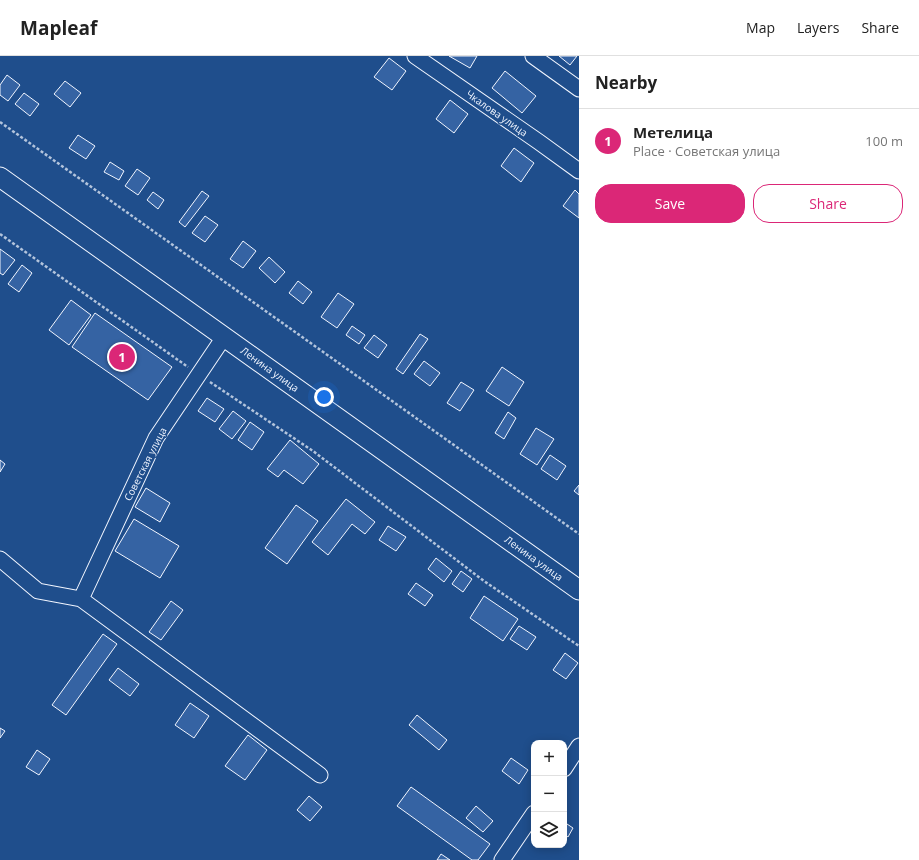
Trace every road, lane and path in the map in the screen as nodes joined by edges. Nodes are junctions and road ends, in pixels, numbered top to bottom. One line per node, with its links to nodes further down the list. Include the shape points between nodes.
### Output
1 (415, 56): 5 (street, Чкалова улица)
2 (533, 56): 3 (street)
3 (579, 89)
4 (0, 122): 10 (path)
5 (579, 172)
6 (0, 177): 8 (main road, Ленина улица)
7 (0, 234): 9 (path)
8 (224, 337): 9 (street, Советская улица); 12 (main road, Ленина улица)
9 (198, 374): 13 (street, Советская улица, via 156,438); 14 (path, via 313,451 484,582)
10 (579, 534)
11 (0, 559): 13 (street, via 38,591)
12 (579, 590)
13 (81, 599): 17 (street)
14 (579, 646)
15 (579, 746): 16 (street)
16 (567, 764)
17 (320, 775)
18 (531, 817): 19 (street)
19 (502, 860)

